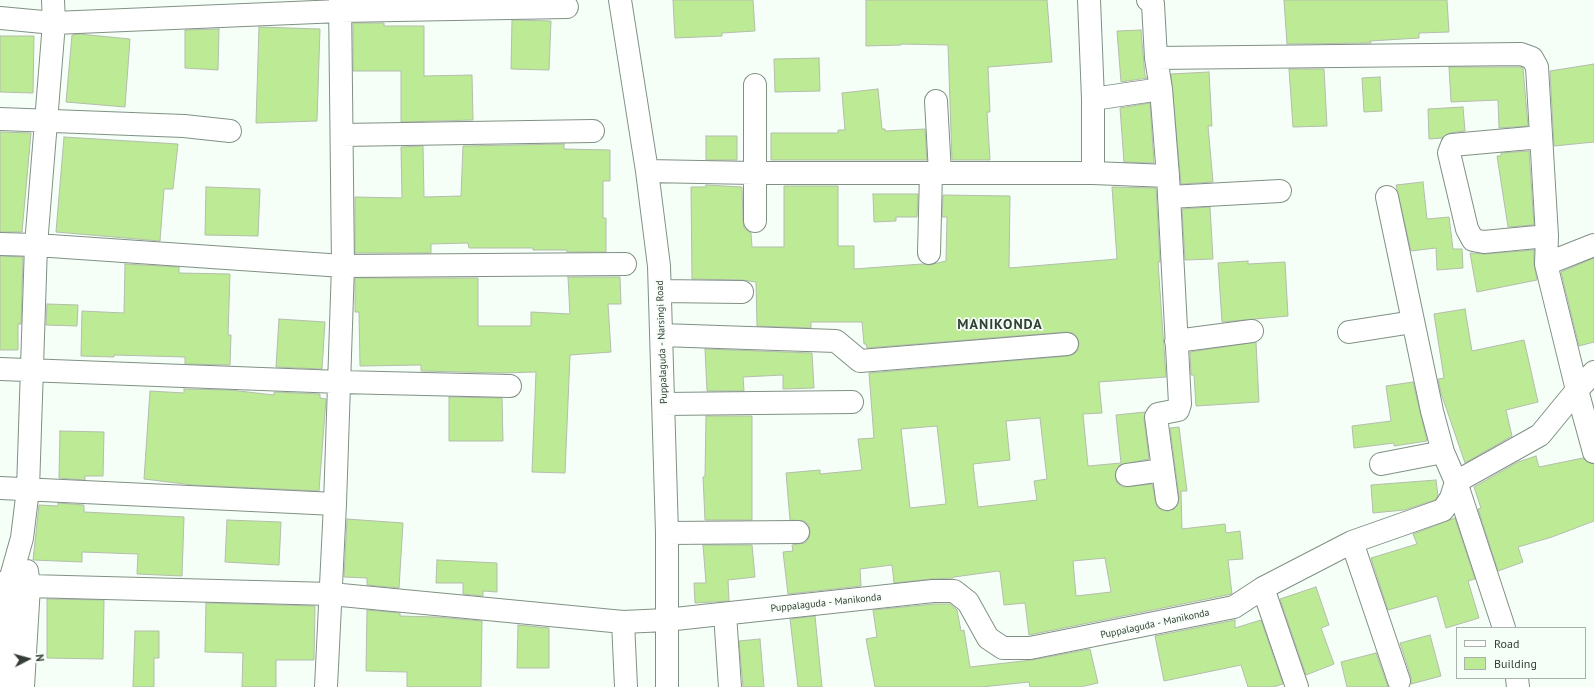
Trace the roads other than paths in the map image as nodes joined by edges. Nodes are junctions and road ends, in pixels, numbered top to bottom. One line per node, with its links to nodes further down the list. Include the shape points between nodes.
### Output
1 (53, 0): 9 (street)
2 (620, 0): 21 (street, Puppalaguda - Narsingi Road)
3 (1089, 0): 4 (street); 13 (street)
4 (1095, 0)
5 (1148, 0): 10 (street, via 1153,4)
6 (340, 5): 7 (street); 9 (street); 19 (street)
7 (567, 7)
8 (0, 18): 9 (street)
9 (54, 23): 16 (street)
10 (1156, 58): 12 (street); 20 (street, via 1521,54 1532,58 1537,67)
11 (755, 85): 22 (street)
12 (1161, 89): 13 (street); 25 (street)
13 (1093, 99): 24 (street)
14 (936, 101): 23 (street)
15 (0, 119): 16 (street)
16 (46, 122): 17 (street, via 184,126); 31 (street)
17 (230, 131)
18 (593, 131): 19 (street)
19 (342, 135): 36 (street)
20 (1540, 137): 29 (street); 29 (street, via 1452,145 1449,153 1467,229 1473,240 1484,242)
21 (647, 170): 22 (street); 37 (street, Puppalaguda - Narsingi Road)
22 (754, 173): 23 (street); 28 (street)
23 (936, 173): 24 (street); 33 (street)
24 (1093, 173): 25 (street)
25 (1168, 187): 26 (street); 43 (street)
26 (1280, 191)
27 (1387, 197): 39 (street)
28 (755, 221)
29 (1547, 236): 35 (street)
30 (0, 244): 31 (street)
31 (36, 245): 36 (street); 46 (street)
32 (1594, 245): 35 (street)
33 (929, 253)
34 (624, 264): 36 (street)
35 (1546, 264): 50 (street)
36 (343, 266): 48 (street)
37 (660, 291): 38 (street); 42 (street, Puppalaguda - Narsingi Road)
38 (742, 292)
39 (1413, 322): 41 (street); 53 (street)
40 (1252, 331): 43 (street)
41 (1349, 332)
42 (661, 335): 44 (street, via 836,341 860,361); 52 (street, Puppalaguda - Narsingi Road)
43 (1176, 341): 56 (street, via 1180,409 1158,414 1156,417)
44 (1067, 344)
45 (0, 369): 46 (street)
46 (33, 372): 48 (street); 60 (street)
47 (1594, 372): 50 (street)
48 (340, 382): 49 (street); 62 (street)
49 (510, 386)
50 (1577, 390): 54 (street); 58 (street, via 1540,435)
51 (852, 402): 52 (street)
52 (664, 404): 64 (street, Puppalaguda - Narsingi Road)
53 (1443, 452): 55 (street); 58 (street)
54 (1594, 452)
55 (1381, 464)
56 (1163, 470): 57 (street); 61 (street)
57 (1127, 475)
58 (1456, 482): 65 (street, Puppalaguda - Manikonda, via 1451,498 1443,510); 72 (street)
59 (0, 488): 60 (street)
60 (28, 490): 62 (street); 66 (street)
61 (1167, 499)
62 (335, 504): 68 (street)
63 (798, 532): 64 (street)
64 (667, 533): 70 (street, Puppalaguda - Narsingi Road)
65 (1352, 542): 67 (street, Puppalaguda - Manikonda); 73 (street)
66 (13, 585): 68 (street, Puppalaguda - Manikonda); 74 (street); 75 (street)
67 (1263, 588): 69 (street, Puppalaguda - Manikonda, via 1234,607 1030,648 1003,648 988,638 968,602 954,591 933,591); 80 (street)
68 (331, 594): 71 (street, Puppalaguda - Manikonda); 76 (street)
69 (725, 614): 70 (street, Puppalaguda - Manikonda); 79 (street)
70 (666, 620): 71 (street, Puppalaguda - Manikonda); 78 (street, Puppalaguda - Narsingi Road)
71 (623, 622): 77 (street)
72 (1504, 627)
73 (1399, 681)
74 (4, 687)
75 (23, 687)
76 (326, 687)
77 (626, 687)
78 (667, 687)
79 (730, 687)
80 (1297, 687)

